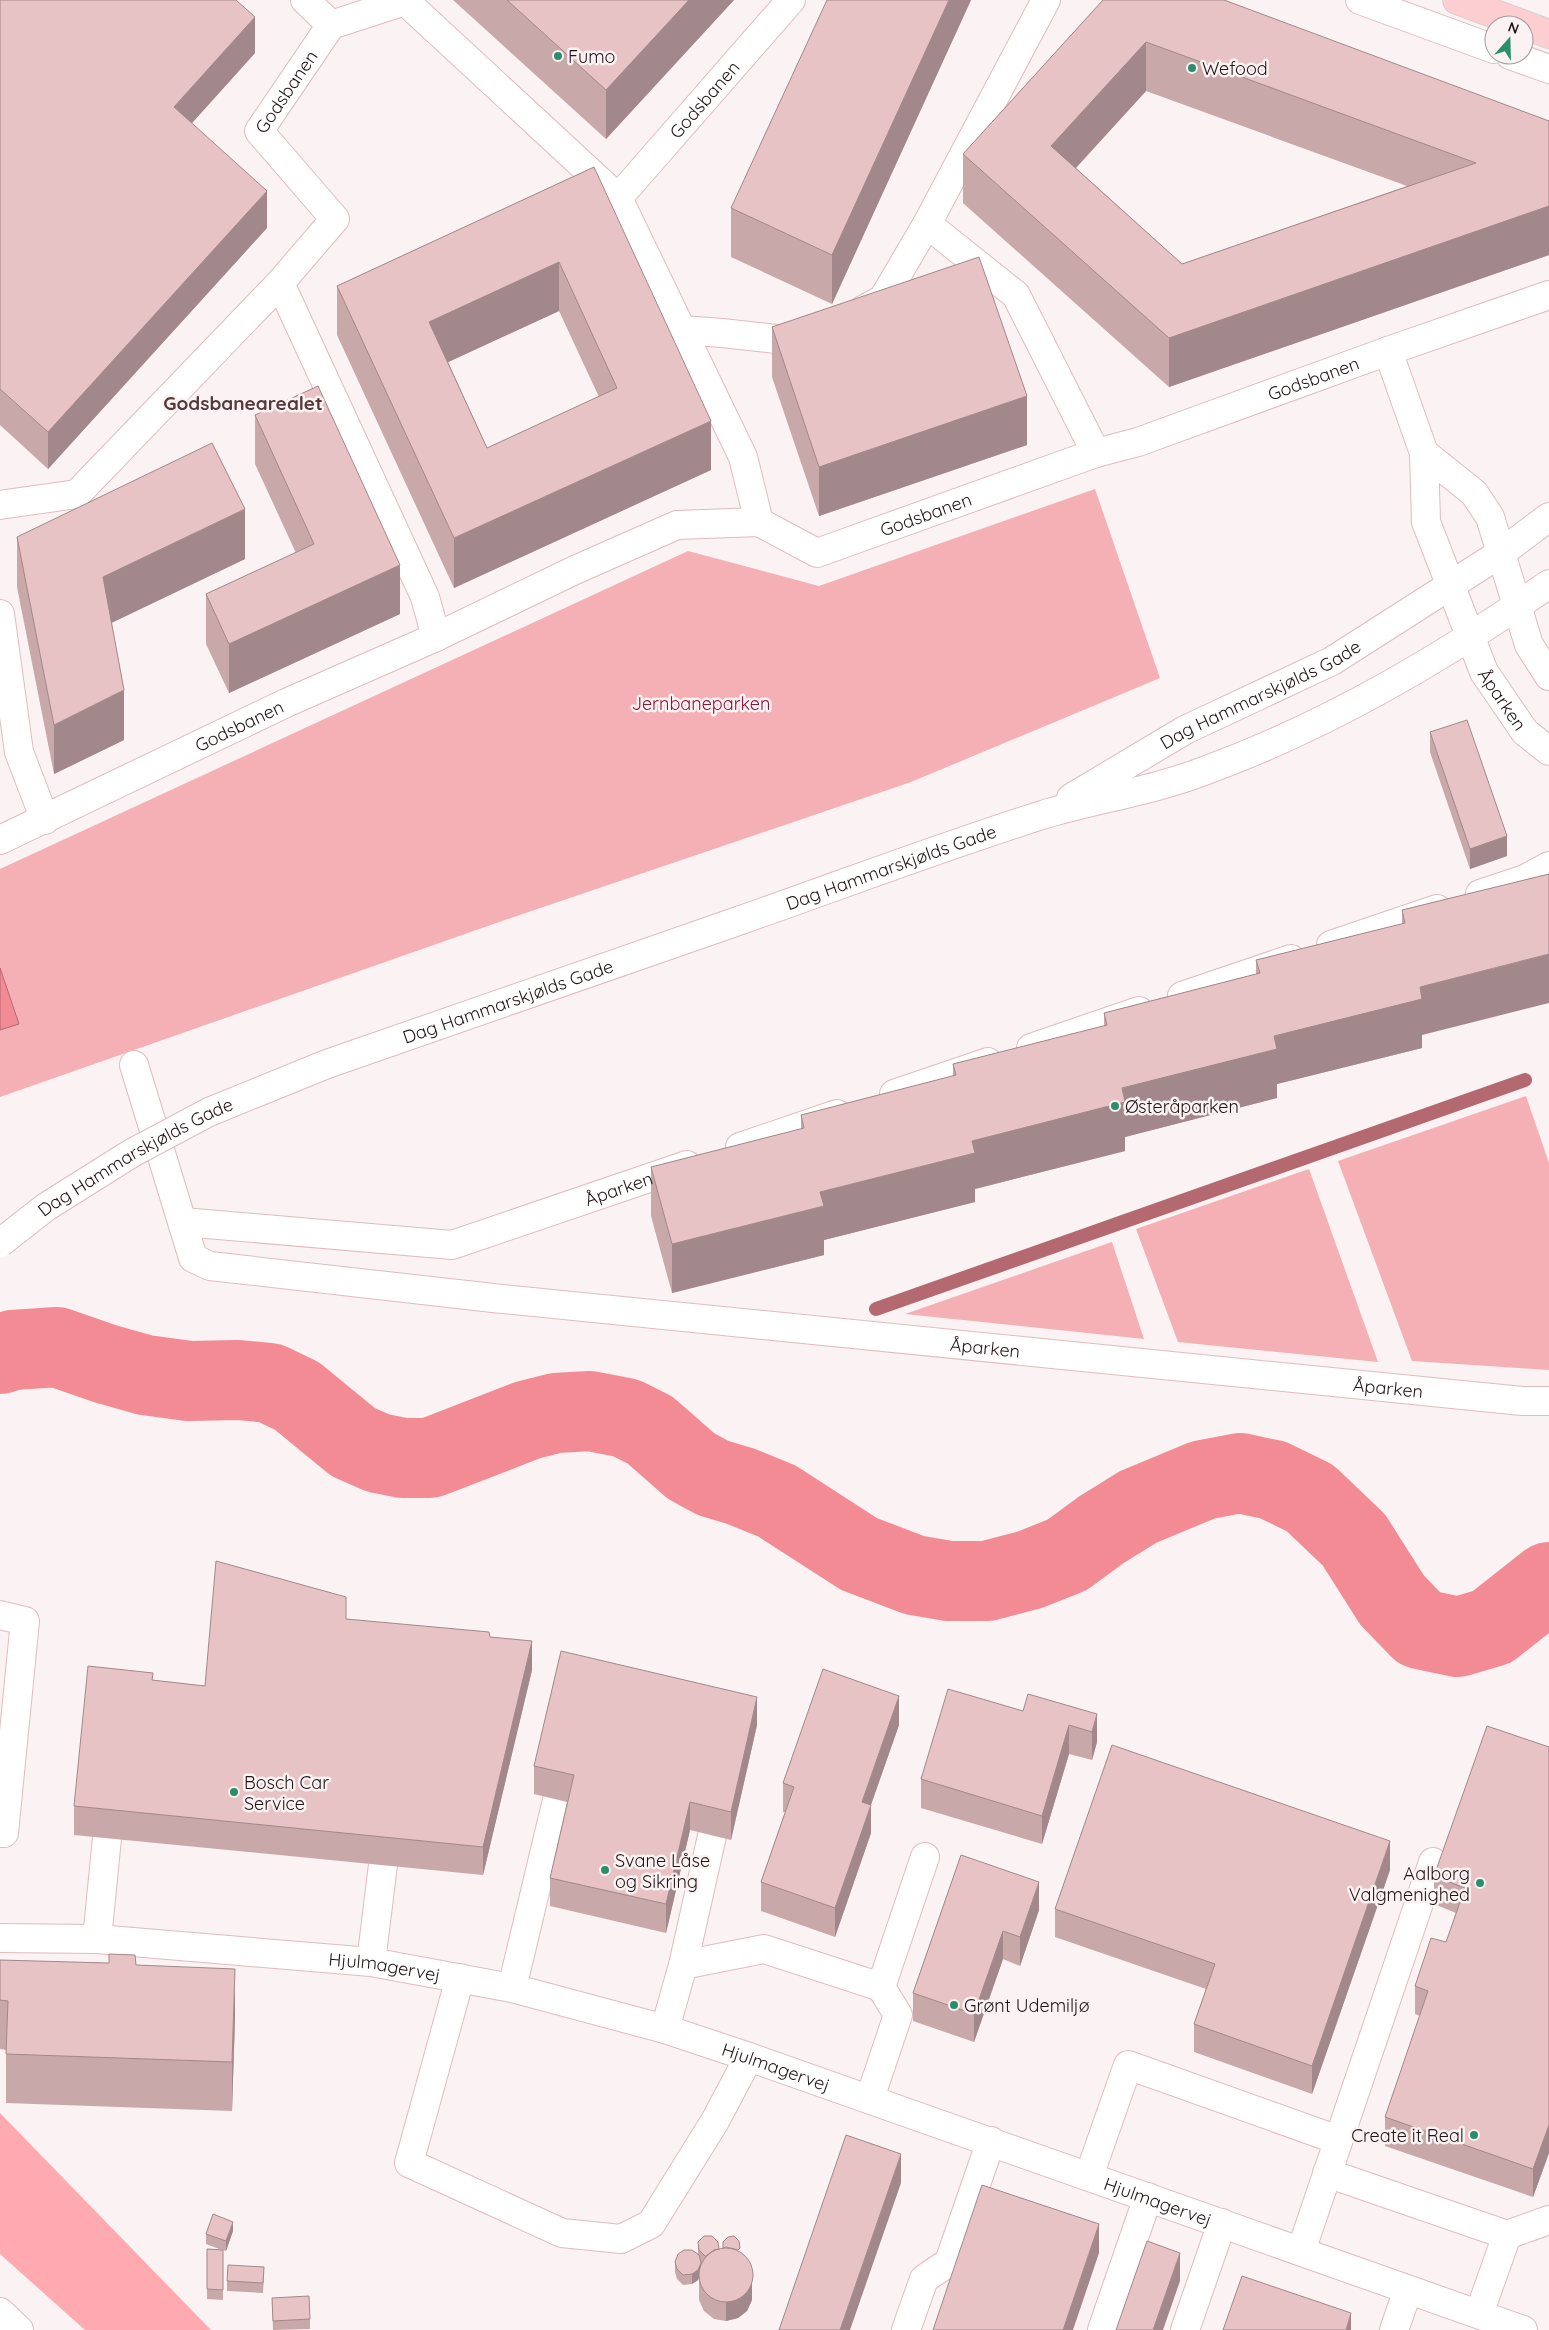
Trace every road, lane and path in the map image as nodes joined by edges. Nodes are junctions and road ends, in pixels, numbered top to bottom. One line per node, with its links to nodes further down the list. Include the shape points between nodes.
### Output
1 (305, 0): 7 (street)
2 (791, 0): 12 (street, Godsbanen)
3 (1046, 0): 13 (street)
4 (1360, 0): 9 (street)
5 (1457, 0): 8 (main road)
6 (406, 1): 7 (street); 12 (street)
7 (331, 25): 14 (street, Godsbanen, via 259,131 335,219)
8 (1549, 34)
9 (1484, 45)
10 (1534, 64): 11 (street)
11 (1549, 69)
12 (618, 198): 16 (street)
13 (927, 224): 16 (street, via 883,299 835,324 794,341); 18 (street, via 1016,295)
14 (280, 284): 20 (street, Godsbanen, via 77,494); 29 (street, via 426,597)
15 (1549, 296): 17 (street, Godsbanen)
16 (682, 330): 22 (street, via 743,457)
17 (1388, 351): 18 (street, Godsbanen, via 1138,442); 19 (street)
18 (1096, 453): 22 (street, Godsbanen, via 816,553)
19 (1424, 453): 23 (street, via 1474,493 1490,517); 24 (street, via 1426,522)
20 (0, 505)
21 (1549, 517): 23 (street, Dag Hammarskjølds Gade)
22 (759, 522): 29 (street, Godsbanen, via 677,525)
23 (1501, 553): 24 (street, Dag Hammarskjølds Gade); 26 (street)
24 (1450, 584): 28 (street); 33 (street, Dag Hammarskjølds Gade, via 1332,661 1185,730)
25 (1549, 584): 26 (street, Dag Hammarskjølds Gade)
26 (1517, 606): 28 (street, Dag Hammarskjølds Gade); 30 (street, via 1529,645)
27 (0, 614): 31 (street)
28 (1470, 636): 32 (street, Åparken, via 1484,672 1524,732); 33 (street, Dag Hammarskjølds Gade, via 1395,682 1312,726 1203,772)
29 (436, 637): 34 (street, Godsbanen, via 286,703)
30 (1549, 676)
31 (9, 743): 34 (street)
32 (1549, 751)
33 (1042, 815): 39 (street, Dag Hammarskjølds Gade, bridge, via 328,1064 209,1112 132,1153 46,1207)
34 (45, 820): 35 (street, Godsbanen)
35 (0, 840)
36 (1549, 866): 38 (street, Åparken, via 1525,879 452,1245)
37 (134, 1065): 38 (street, Åparken)
38 (183, 1222): 40 (street, Åparken, via 193,1258 210,1266 503,1299 1522,1401)
39 (0, 1243)
40 (1549, 1401)
41 (0, 1615): 43 (street, via 25,1622 4,1833)
42 (558, 1800): 55 (street)
43 (0, 1833)
44 (712, 1836): 52 (street)
45 (107, 1838): 50 (street)
46 (925, 1857): 54 (street)
47 (1433, 1862): 59 (street)
48 (383, 1865): 51 (street)
49 (0, 1938): 50 (street, Hjulmagervej)
50 (97, 1939): 51 (street, Hjulmagervej)
51 (371, 1962): 53 (street, Hjulmagervej)
52 (683, 1965): 54 (street, via 764,1949); 56 (street)
53 (460, 1978): 55 (street, Hjulmagervej); 57 (street, via 409,2163 562,2233 621,2239 651,2224 715,2121)
54 (881, 1987): 58 (street, via 898,2016)
55 (512, 1988): 56 (street, Hjulmagervej)
56 (666, 2028): 57 (street, Hjulmagervej)
57 (749, 2056): 58 (street, Hjulmagervej)
58 (870, 2098): 60 (street, Hjulmagervej)
59 (1338, 2140): 61 (street); 62 (street, via 1128,2065)
60 (991, 2141): 62 (street, Hjulmagervej); 72 (street, via 949,2262 924,2279)
61 (1327, 2172): 66 (street); 67 (street)
62 (1089, 2176): 63 (street, Hjulmagervej)
63 (1148, 2197): 65 (street, Hjulmagervej); 73 (street)
64 (1549, 2220): 66 (street)
65 (1222, 2223): 67 (street, Hjulmagervej); 74 (street)
66 (1506, 2235): 70 (street)
67 (1301, 2251): 68 (street, Hjulmagervej)
68 (1408, 2290): 70 (street, Hjulmagervej); 75 (street)
69 (0, 2312): 71 (street)
70 (1479, 2314): 76 (street, Hjulmagervej)
71 (20, 2330)
72 (906, 2330)
73 (1102, 2330)
74 (1185, 2330)
75 (1394, 2330)
76 (1523, 2330)

